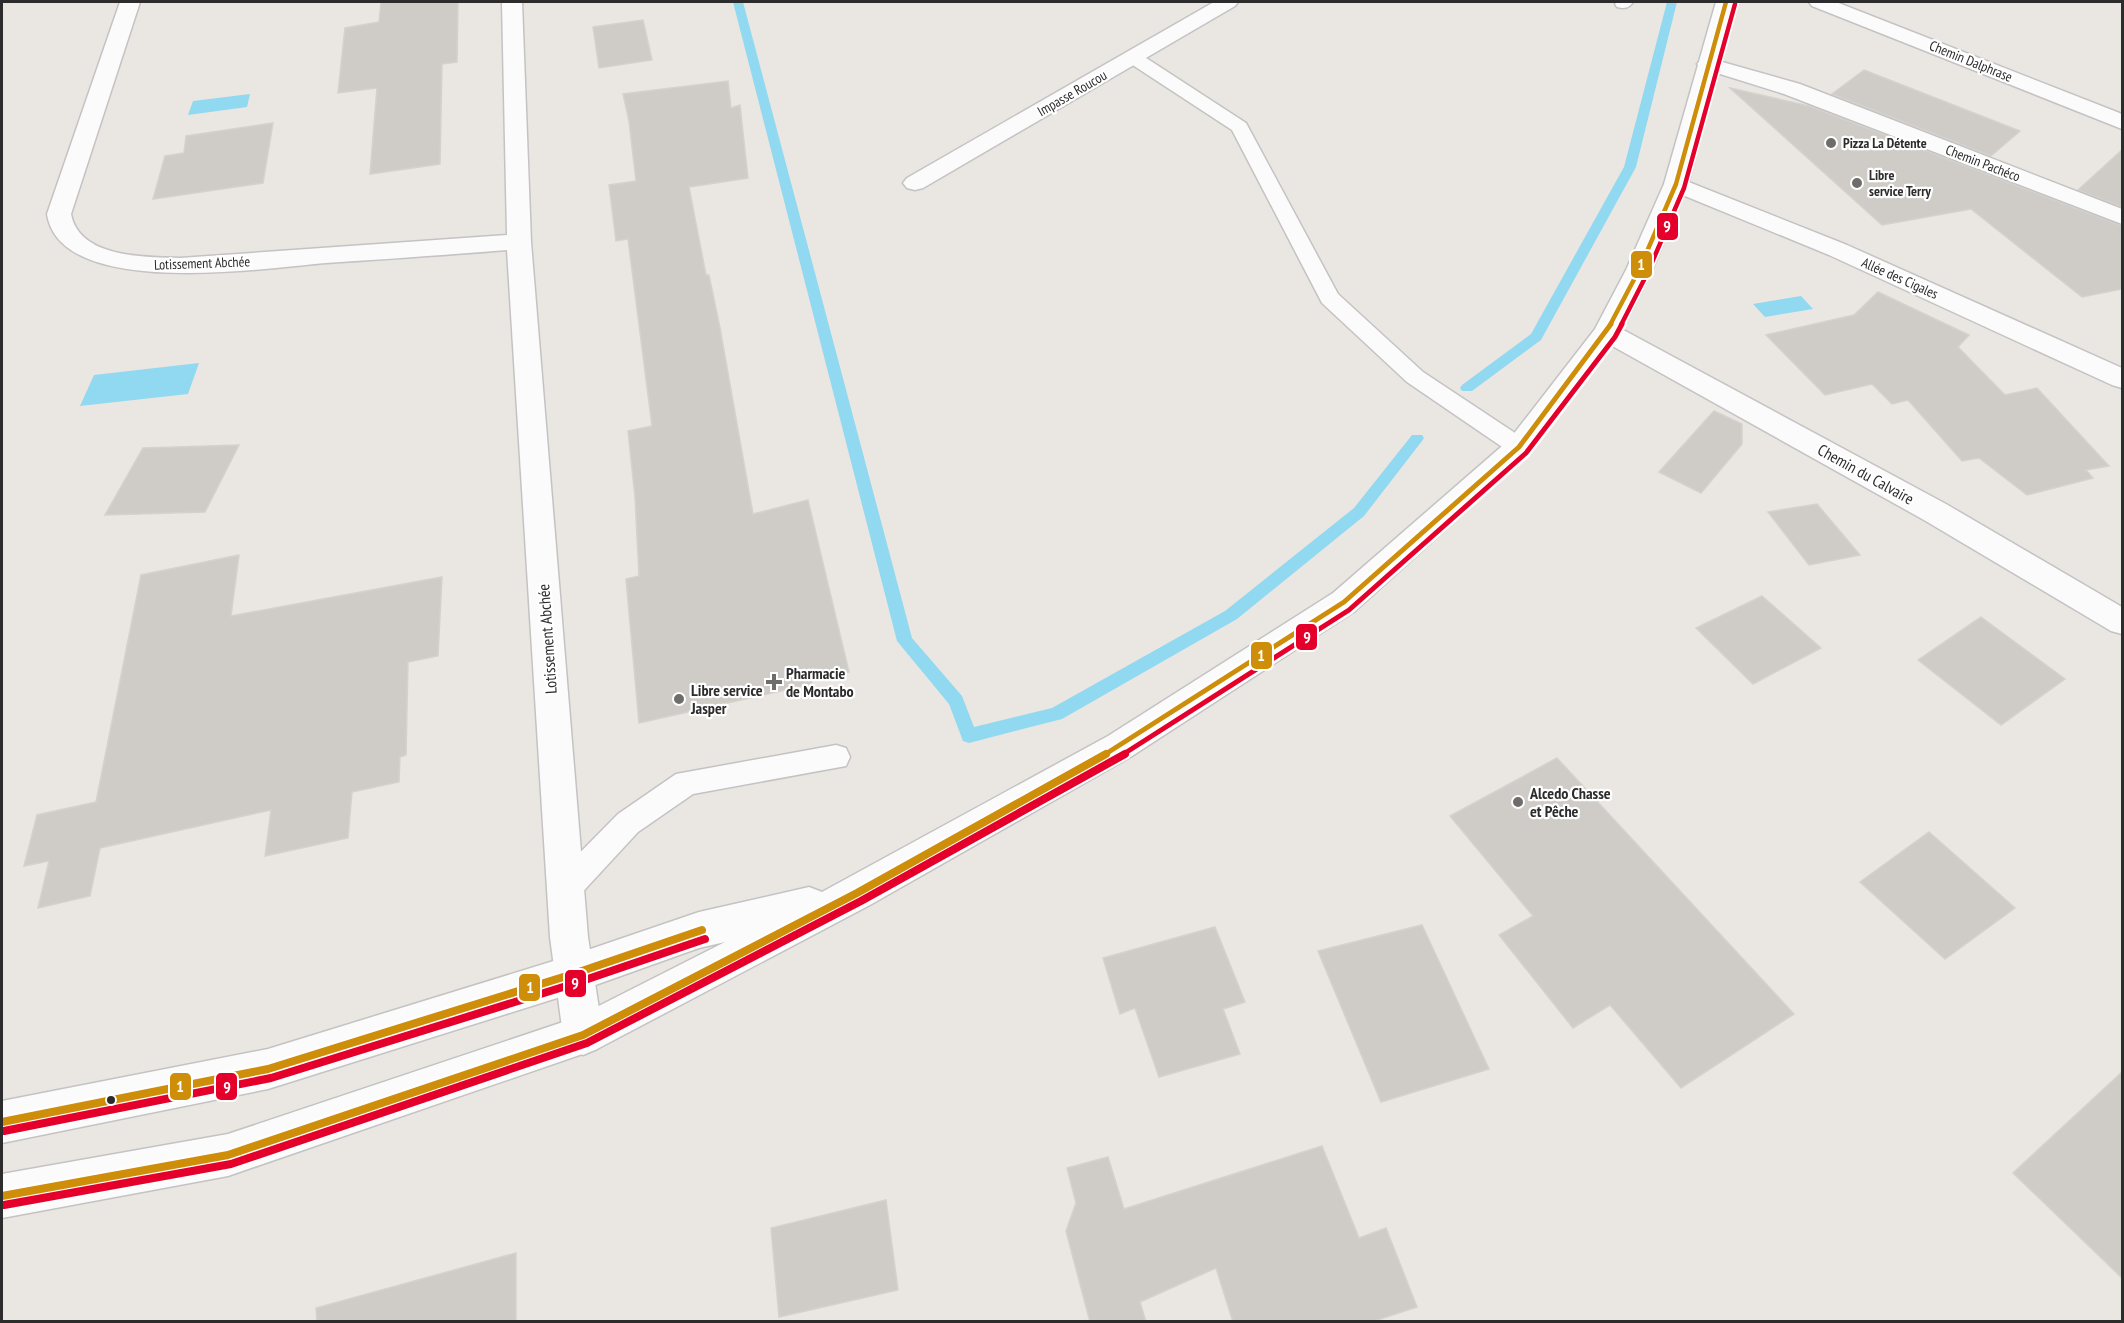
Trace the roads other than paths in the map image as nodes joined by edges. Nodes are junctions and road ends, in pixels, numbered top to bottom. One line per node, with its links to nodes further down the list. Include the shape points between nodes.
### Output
1 (130, 2): 12 (street, Lotissement Abchée, via 59,214 62,229 76,243 118,260 180,266)
2 (512, 2): 12 (street, Lotissement Abchée)
3 (1228, 2): 6 (street, Impasse Roucou)
4 (1726, 2): 7 (street)
5 (1819, 2): 8 (street, Chemin Dalphrase)
6 (1134, 58): 9 (street, Impasse Roucou); 15 (lane, via 1240,127 1329,298 1415,377)
7 (1708, 64): 10 (street); 11 (street, Chemin Pachéco, via 1792,89)
8 (2122, 122)
9 (915, 183)
10 (1676, 184): 13 (street); 14 (street, Allée des Cigales, via 1838,250)
11 (2122, 217)
12 (519, 242): 18 (street, Lotissement Abchée)
13 (1607, 332): 15 (street); 16 (street, Chemin du Calvaire, via 1935,512)
14 (2122, 379)
15 (1519, 447): 19 (street, via 1344,602 1120,746)
16 (2122, 622)
17 (836, 757): 18 (lane, via 686,783 628,823)
18 (565, 889): 20 (street, Lotissement Abchée)
19 (857, 893): 20 (street, via 699,930); 21 (street)
20 (573, 974): 21 (street, Lotissement Abchée); 22 (street, via 268,1069)
21 (583, 1035): 23 (street, via 228,1155)
22 (2, 1122)
23 (2, 1196)

